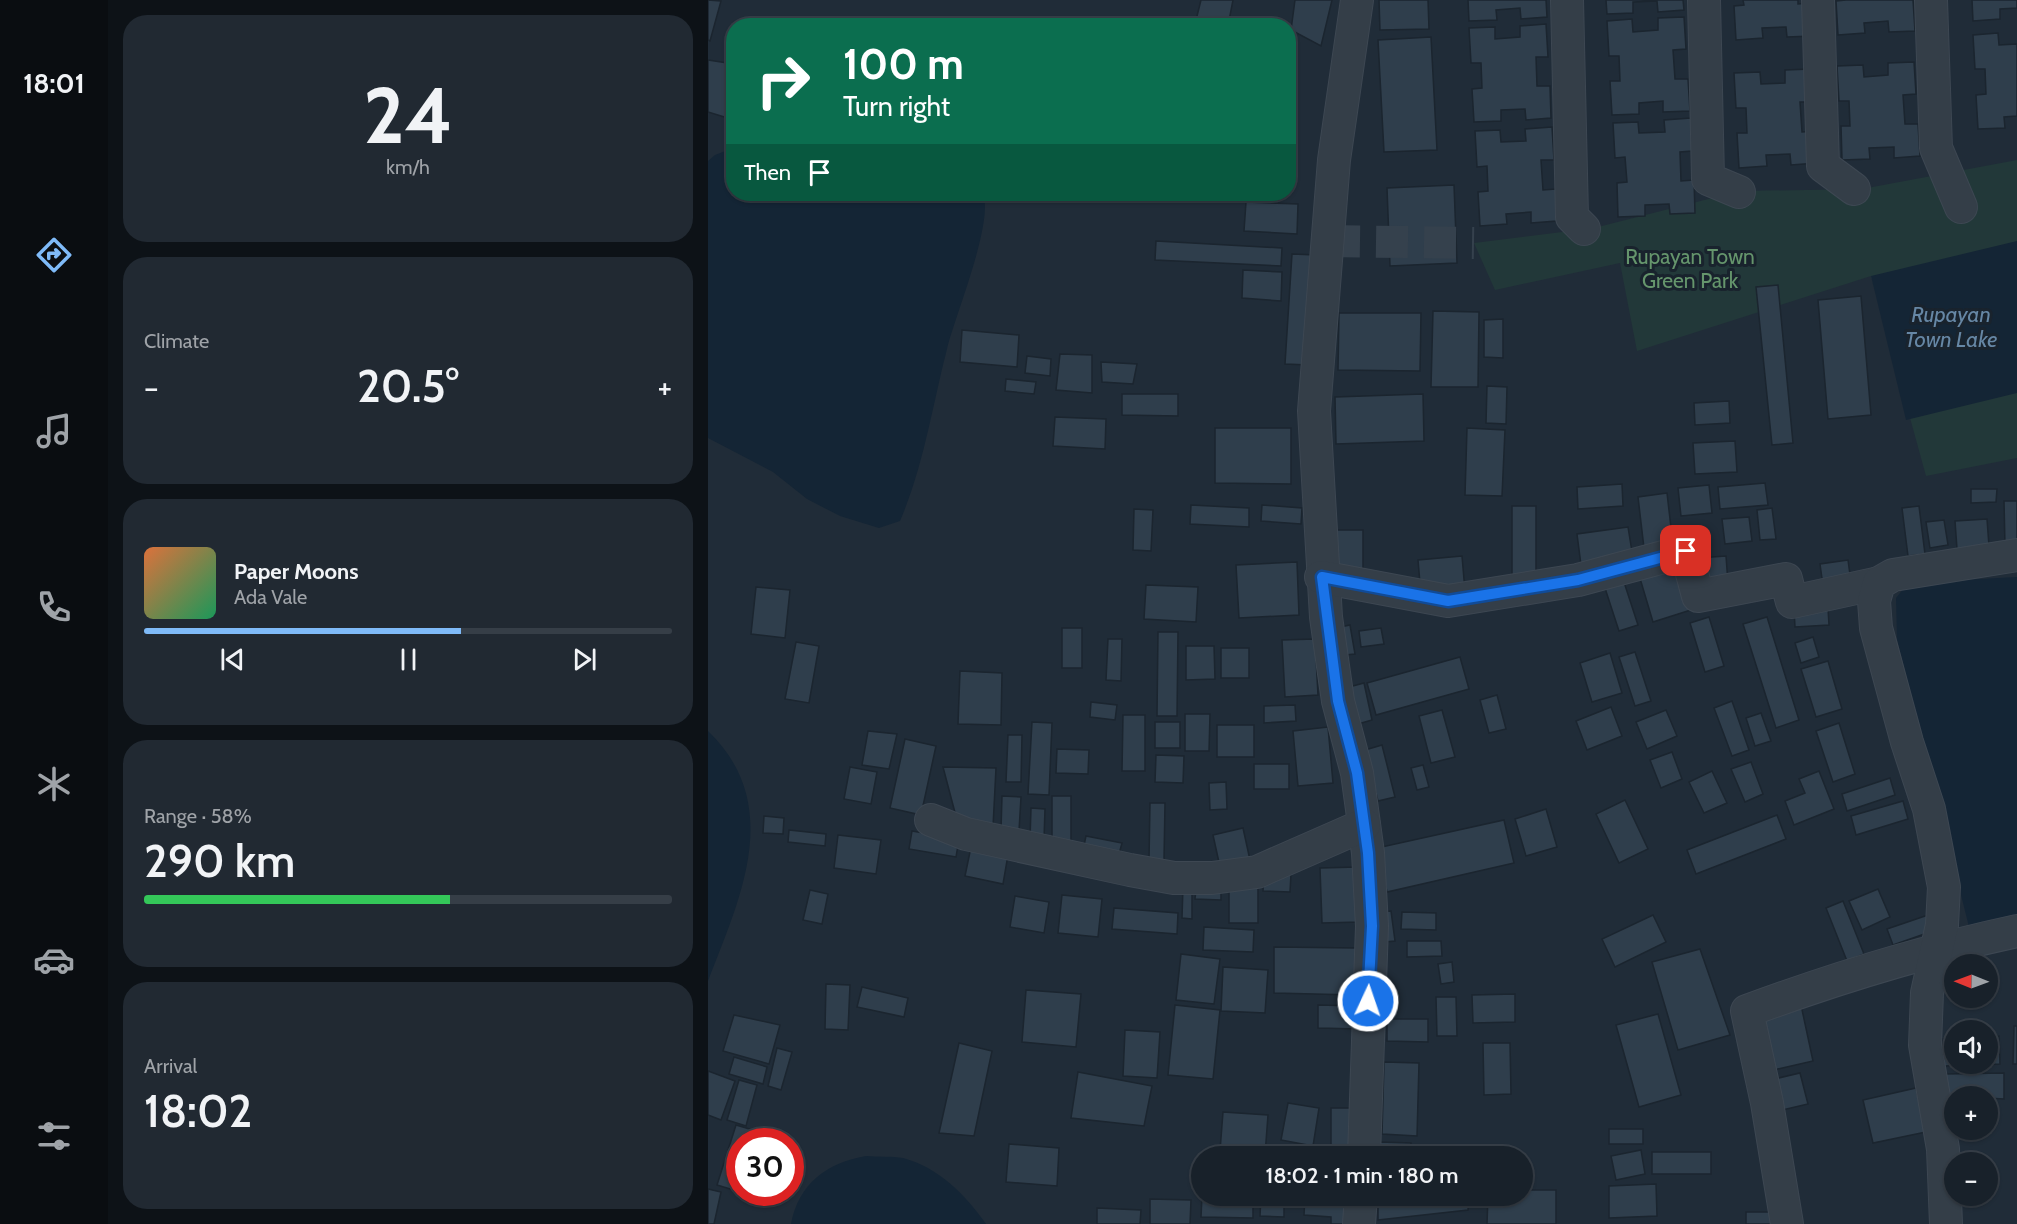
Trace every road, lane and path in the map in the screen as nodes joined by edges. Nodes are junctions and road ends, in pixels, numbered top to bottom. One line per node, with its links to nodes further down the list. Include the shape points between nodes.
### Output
1 (1357, 0): 11 (street, via 1334,160 1314,411)
2 (1567, 0): 9 (street)
3 (1704, 0): 7 (street, via 1708,179)
4 (1818, 0): 6 (street, via 1823,166)
5 (1931, 0): 8 (street, via 1936,148)
6 (1854, 189)
7 (1739, 192)
8 (1961, 207)
9 (1578, 223)
10 (2017, 555): 12 (street, via 1893,575)
11 (1322, 577): 12 (street, via 1448,601 1578,580 1686,551 1698,596 1786,579 1792,602); 14 (street, via 1338,701 1357,773)
12 (1879, 583): 16 (street, via 1874,601 1876,628 1906,742 1929,809 1944,887)
13 (931, 820): 14 (street, via 966,834 1174,878 1257,872)
14 (1364, 825): 17 (street, via 1372,926)
15 (2017, 931): 16 (street)
16 (1937, 948): 20 (street, via 1839,977 1747,1011); 21 (street, via 1927,993 1924,1045 1942,1149)
17 (1364, 1146)
18 (1360, 1206): 19 (street)
19 (1359, 1224)
20 (1787, 1224)
21 (1946, 1224)

